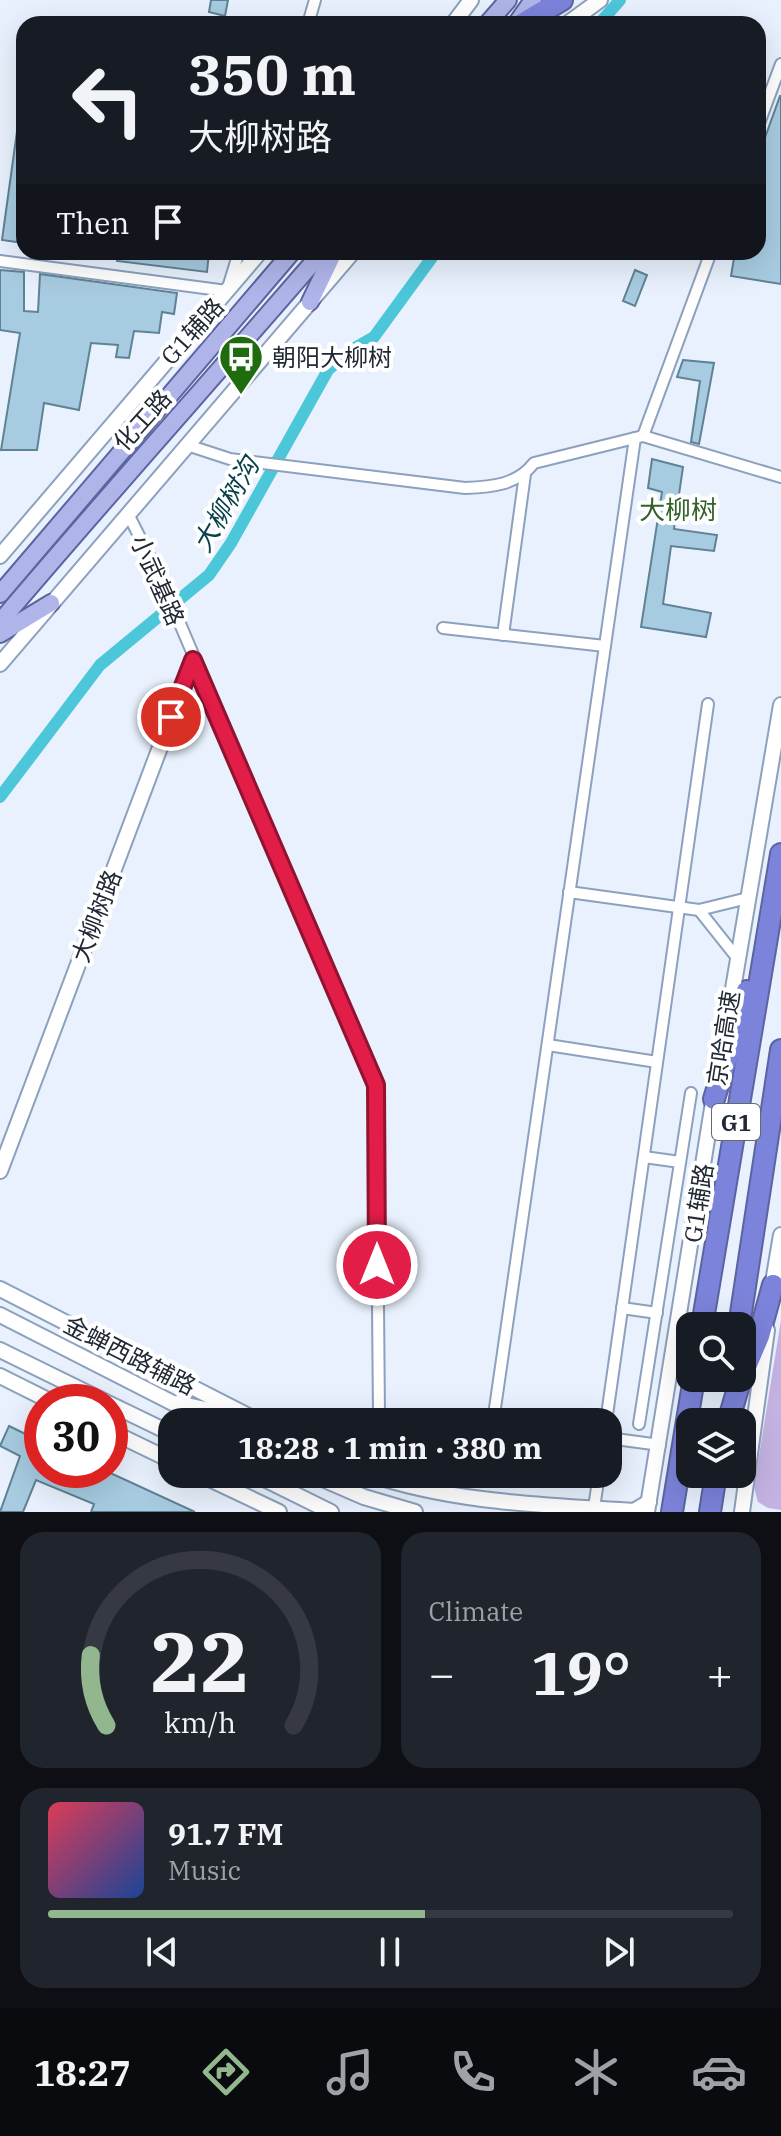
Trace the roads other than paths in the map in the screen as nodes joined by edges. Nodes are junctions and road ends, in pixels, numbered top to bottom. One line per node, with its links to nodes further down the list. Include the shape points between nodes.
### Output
1 (508, 0): 4 (main road)
2 (562, 0): 5 (highway)
3 (600, 0): 6 (street)
4 (494, 16)
5 (533, 16)
6 (578, 16)
7 (781, 64): 8 (street)
8 (766, 104)
9 (237, 260): 17 (street)
10 (253, 260): 17 (street, G1辅路)
11 (285, 260): 25 (main road, 化工路)
12 (315, 260): 27 (main road, 化工路)
13 (330, 260): 18 (main road)
14 (346, 260): 18 (street)
15 (708, 260): 19 (street)
16 (0, 261): 17 (street)
17 (227, 291): 24 (street, G1辅路)
18 (310, 302): 20 (street)
19 (639, 437): 21 (street, via 534,463); 22 (street); 31 (street)
20 (187, 445): 21 (street, via 283,467 465,488 497,486); 23 (street)
21 (525, 474): 30 (street)
22 (781, 477)
23 (128, 514): 26 (street); 32 (street, 小武基路)
24 (0, 556)
25 (0, 594)
26 (51, 603): 29 (main road); 33 (street)
27 (0, 622)
28 (443, 628): 30 (street)
29 (0, 634)
30 (503, 635): 31 (street)
31 (605, 646): 37 (street)
32 (193, 660): 50 (street, 大柳树路); 69 (street, 小武基路, via 376,1085)
33 (0, 664)
34 (708, 704): 39 (street)
35 (781, 705): 38 (street, G1辅路)
36 (781, 854): 41 (highway, 京哈高速 / G1)
37 (569, 892): 39 (street); 43 (street)
38 (748, 898): 40 (street); 42 (street, G1辅路)
39 (679, 908): 40 (street); 45 (street)
40 (699, 910): 42 (street)
41 (769, 919): 47 (highway); 55 (highway, 京哈高速 / G1)
42 (738, 959): 47 (street, G1辅路)
43 (548, 1045): 45 (street); 70 (street)
44 (781, 1050): 56 (highway, G1)
45 (657, 1062): 48 (street)
46 (691, 1093): 49 (street)
47 (714, 1099): 77 (street, G1辅路)
48 (644, 1157): 49 (street); 54 (street)
49 (680, 1162): 57 (street)
50 (0, 1171)
51 (781, 1235): 52 (street)
52 (773, 1285): 59 (highway); 92 (street)
53 (0, 1289): 68 (street, 金蝉西路辅路)
54 (622, 1308): 57 (street); 71 (street)
55 (704, 1312)
56 (741, 1312)
57 (657, 1313): 73 (street)
58 (0, 1315): 65 (street)
59 (756, 1343)
60 (0, 1350): 62 (street)
61 (0, 1376): 63 (street)
62 (69, 1384)
63 (24, 1388)
64 (692, 1392): 90 (highway)
65 (169, 1401): 66 (street); 67 (street)
66 (183, 1408)
67 (200, 1408)
68 (233, 1408)
69 (379, 1408)
70 (495, 1408)
71 (608, 1408)
72 (128, 1413): 74 (street)
73 (639, 1424)
74 (158, 1429)
75 (128, 1440): 78 (street)
76 (622, 1440): 77 (street)
77 (660, 1445): 85 (street, G1辅路)
78 (158, 1454)
79 (228, 1488): 87 (street)
80 (282, 1488): 88 (street)
81 (343, 1488): 89 (street)
82 (459, 1488): 86 (street)
83 (597, 1488): 86 (street)
84 (714, 1488): 91 (highway)
85 (648, 1507): 86 (street)
86 (594, 1510)
87 (279, 1512)
88 (331, 1512)
89 (415, 1512)
90 (672, 1512)
91 (710, 1512)
92 (742, 1512)

